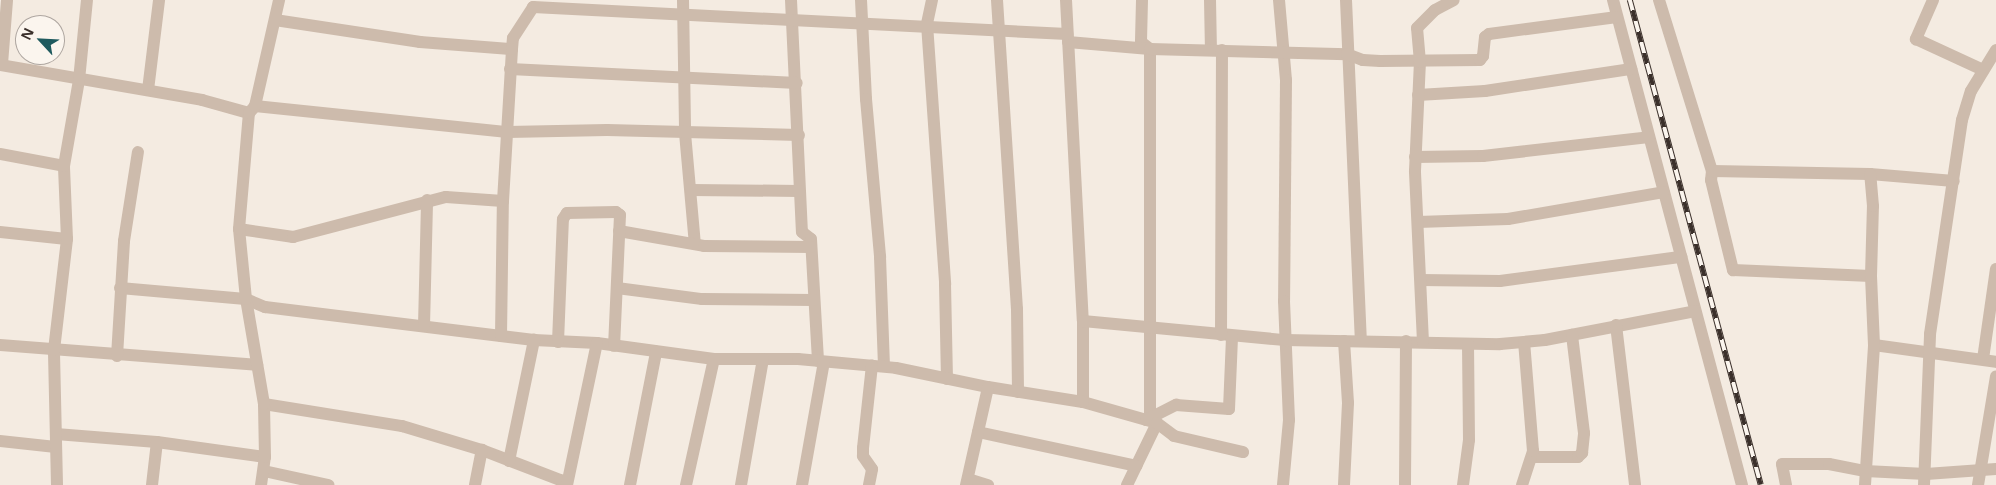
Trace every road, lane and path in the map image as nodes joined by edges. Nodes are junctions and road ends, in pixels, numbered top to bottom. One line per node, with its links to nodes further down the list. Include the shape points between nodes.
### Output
1 (7, 0): 35 (street)
2 (86, 0): 40 (street)
3 (159, 0): 42 (street)
4 (279, 0): 23 (street)
5 (683, 0): 20 (street)
6 (791, 0): 22 (street)
7 (861, 0): 24 (street)
8 (932, 0): 25 (street)
9 (997, 0): 26 (street)
10 (1066, 0): 27 (street)
11 (1142, 0): 29 (street, via 1141,42)
12 (1210, 0): 30 (street)
13 (1279, 0): 32 (street)
14 (1346, 0): 33 (street)
15 (1454, 0): 34 (street, via 1420,22 1417,28)
16 (1613, 0): 21 (street)
17 (1659, 0): 53 (street)
18 (1933, 0): 38 (street, via 1916,39)
19 (626, 5): 20 (street); 28 (street, via 533,7 513,38)
20 (684, 14): 22 (street); 39 (street)
21 (1617, 17): 34 (street, via 1489,34 1485,36 1480,60); 37 (street)
22 (792, 19): 24 (street); 41 (street)
23 (275, 20): 28 (street, via 420,42); 44 (street)
24 (864, 22): 25 (street); 107 (street, via 866,99 880,257)
25 (927, 24): 26 (street); 109 (street, via 944,275)
26 (997, 29): 27 (street); 111 (street, via 1017,309)
27 (1067, 38): 29 (street); 77 (street)
28 (512, 49): 36 (street)
29 (1150, 49): 30 (street); 80 (street)
30 (1216, 50): 32 (street); 83 (street)
31 (1996, 50): 38 (street)
32 (1282, 53): 33 (street); 85 (street, via 1286,80)
33 (1347, 54): 34 (street, via 1363,60); 87 (street)
34 (1420, 62): 43 (street)
35 (1, 65): 40 (street)
36 (510, 69): 39 (street); 45 (street)
37 (1631, 69): 43 (street, via 1486,91); 48 (street)
38 (1983, 70): 55 (street, via 1971,90 1962,120)
39 (685, 77): 41 (street); 46 (street)
40 (79, 80): 42 (street); 52 (street)
41 (797, 83): 47 (street)
42 (148, 90): 44 (street)
43 (1418, 95): 51 (street)
44 (252, 110): 45 (street); 62 (street)
45 (508, 132): 46 (street, via 607,130); 60 (street)
46 (685, 133): 47 (street); 56 (street)
47 (799, 135): 57 (street)
48 (1649, 137): 51 (street, via 1483,156); 58 (street)
49 (138, 152): 72 (street)
50 (0, 154): 52 (street)
51 (1415, 157): 61 (street)
52 (64, 166): 65 (street)
53 (1712, 171): 54 (street); 70 (street, via 1711,180 1733,270)
54 (1870, 174): 55 (street); 70 (street, via 1873,206)
55 (1954, 181): 99 (street, via 1930,334)
56 (691, 190): 57 (street); 66 (street)
57 (799, 191): 67 (street, via 802,232 811,239)
58 (1664, 192): 61 (street, via 1508,219); 68 (street)
59 (428, 200): 60 (street, via 446,197); 62 (street, via 293,238); 79 (street)
60 (503, 201): 82 (street)
61 (1418, 222): 71 (street)
62 (239, 229): 74 (street)
63 (619, 231): 66 (street); 73 (street); 89 (street, via 620,215 616,212 564,216)
64 (0, 232): 65 (street)
65 (67, 239): 97 (street)
66 (694, 244): 67 (street)
67 (811, 247): 75 (street)
68 (1681, 257): 71 (street, via 1500,281); 76 (street)
69 (1996, 269): 103 (street)
70 (1870, 276): 95 (street)
71 (1421, 280): 90 (street)
72 (120, 288): 74 (street); 100 (street)
73 (617, 288): 75 (street, via 702,300); 96 (street)
74 (246, 300): 79 (street, via 265,307); 106 (street)
75 (814, 300): 104 (street)
76 (1695, 311): 78 (street); 151 (street)
77 (1083, 321): 80 (street); 112 (street)
78 (1616, 325): 81 (street); 150 (street)
79 (424, 326): 82 (street)
80 (1152, 327): 83 (street); 114 (street)
81 (1572, 335): 91 (street); 122 (street, via 1584,433 1582,453 1578,457)
82 (500, 336): 84 (street)
83 (1226, 336): 85 (street); 114 (street, via 1229,409 1176,405)
84 (534, 340): 89 (street); 123 (street)
85 (1285, 340): 86 (street); 145 (street, via 1289,420)
86 (1344, 340): 87 (street); 146 (street, via 1348,403)
87 (1361, 341): 88 (street)
88 (1406, 341): 90 (street); 147 (street)
89 (558, 342): 92 (street)
90 (1423, 342): 93 (street)
91 (1524, 342): 93 (street); 122 (street)
92 (597, 343): 96 (street); 137 (street)
93 (1468, 344): 148 (street, via 1469,440)
94 (0, 345): 97 (street)
95 (1874, 345): 99 (street); 128 (street)
96 (614, 346): 98 (street)
97 (54, 350): 100 (street); 117 (street)
98 (656, 352): 101 (street); 138 (street)
99 (1931, 352): 103 (street); 129 (street)
100 (117, 356): 106 (street)
101 (714, 359): 102 (street); 139 (street)
102 (763, 359): 104 (street); 140 (street)
103 (1983, 359): 105 (street)
104 (821, 361): 107 (street); 141 (street)
105 (1996, 362)
106 (256, 365): 113 (street)
107 (878, 366): 109 (street); 142 (street, via 863,448 863,456 872,469)
108 (1996, 376): 126 (street)
109 (946, 379): 110 (street)
110 (988, 387): 111 (street); 115 (street)
111 (1018, 392): 112 (street)
112 (1083, 402): 114 (street)
113 (264, 404): 119 (street, via 402,426); 121 (street)
114 (1151, 420): 120 (street, via 1174,436); 124 (street)
115 (978, 432): 124 (street); 131 (street)
116 (0, 441): 117 (street)
117 (56, 441): 118 (street); 132 (street)
118 (157, 442): 121 (street); 133 (street)
119 (482, 450): 123 (street); 136 (street)
120 (1243, 452)
121 (265, 457): 127 (street)
122 (1532, 457): 149 (street)
123 (510, 461): 130 (street)
124 (1136, 466): 144 (street)
125 (1996, 469): 126 (street)
126 (1980, 470): 129 (street); 154 (street)
127 (264, 471): 134 (street); 135 (street)
128 (1865, 471): 129 (street); 152 (street, via 1829,464 1782,464); 153 (street)
129 (1925, 479)
130 (543, 480): 137 (street)
131 (967, 482): 143 (street)
132 (58, 485)
133 (152, 485)
134 (260, 485)
135 (328, 485)
136 (475, 485)
137 (566, 485)
138 (630, 485)
139 (686, 485)
140 (741, 485)
141 (802, 485)
142 (869, 485)
143 (988, 485)
144 (1127, 485)
145 (1283, 485)
146 (1344, 485)
147 (1405, 485)
148 (1463, 485)
149 (1522, 485)
150 (1635, 485)
151 (1742, 485)
152 (1786, 485)
153 (1865, 485)
154 (1978, 485)

